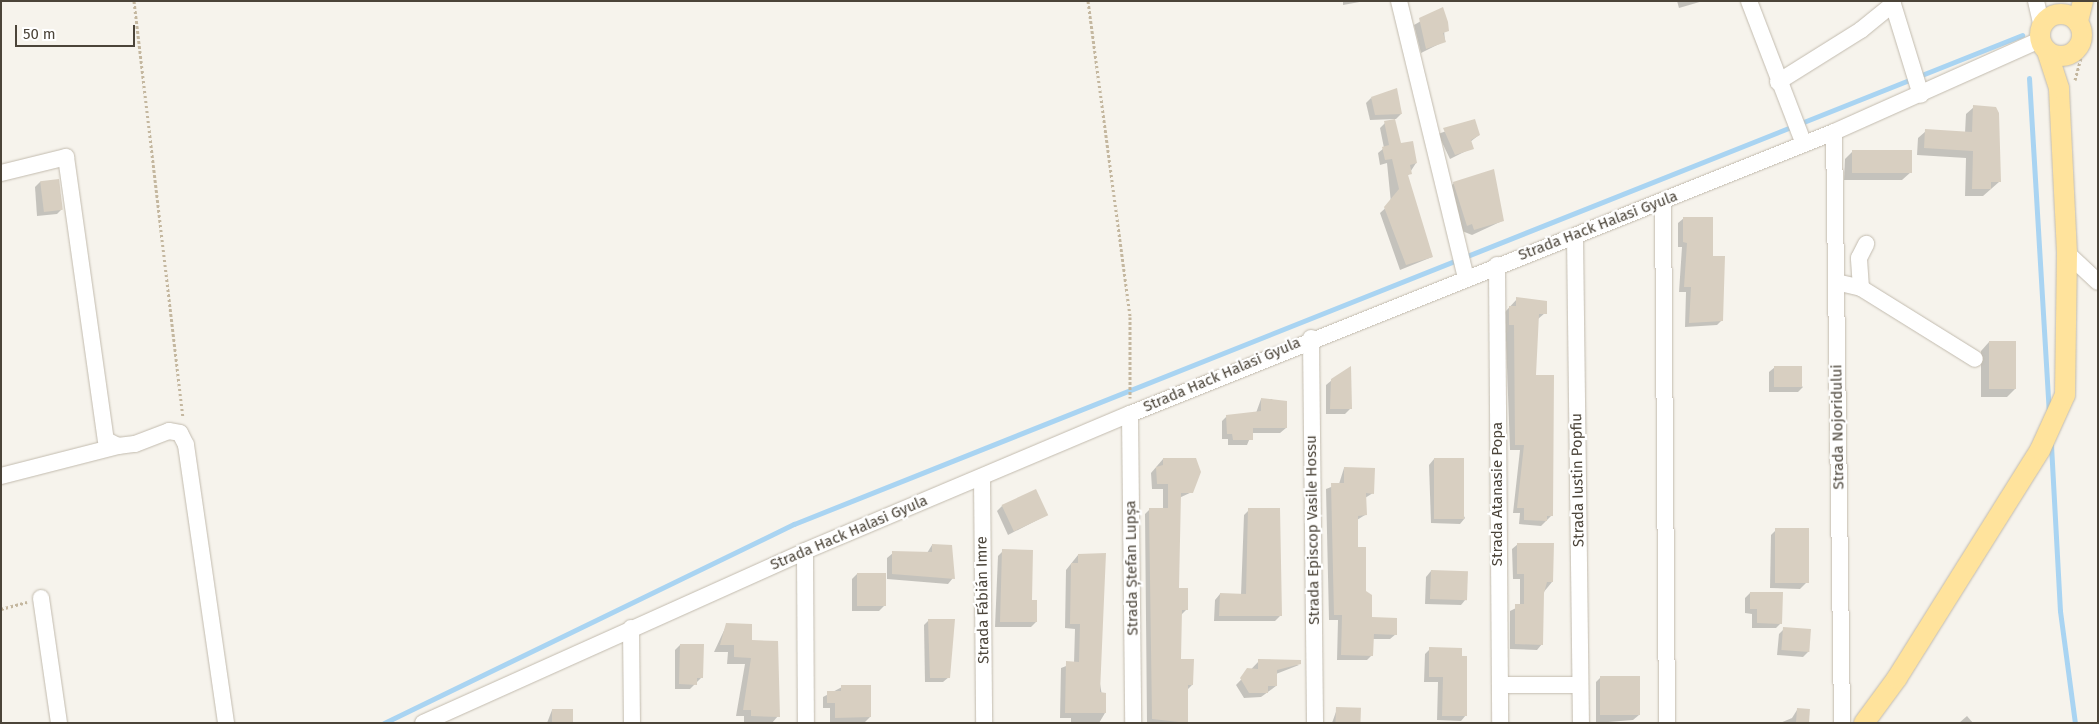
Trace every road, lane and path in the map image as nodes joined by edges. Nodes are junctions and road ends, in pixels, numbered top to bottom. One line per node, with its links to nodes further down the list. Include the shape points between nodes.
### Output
1 (134, 1): 30 (path)
2 (1088, 1): 29 (path, via 1130,317)
3 (1399, 1): 23 (street)
4 (1749, 1): 12 (street)
5 (2036, 1): 10 (street)
6 (2083, 1): 9 (main road)
7 (1892, 3): 12 (street, via 1861,30); 14 (street)
8 (2066, 7): 9 (main road); 10 (main road)
9 (2083, 26): 11 (main road, via 2082,40); 13 (path, via 2073,92)
10 (2037, 44): 11 (main road); 13 (main road); 14 (street, Strada Hack Halasi Gyula)
11 (2070, 55): 13 (main road)
12 (1778, 82): 16 (street)
13 (2059, 90): 21 (main road)
14 (1920, 92): 15 (street, Strada Hack Halasi Gyula)
15 (1834, 132): 16 (street, Strada Hack Halasi Gyula); 24 (street, Strada Nojoridului)
16 (1803, 142): 18 (street, Strada Hack Halasi Gyula)
17 (1, 173): 31 (street, via 66,157 103,428 106,440)
18 (1663, 202): 19 (street, Strada Hack Halasi Gyula); 51 (street)
19 (1575, 236): 22 (street, Strada Hack Halasi Gyula); 39 (street, Strada Iustin Popfiu)
20 (1866, 244): 26 (street, via 1859,258)
21 (2067, 254): 25 (street); 53 (main road, via 2067,380 2060,410 2040,450 1898,678)
22 (1497, 265): 23 (street, Strada Hack Halasi Gyula); 38 (street, Strada Atanasie Popa)
23 (1466, 277): 27 (street, Strada Hack Halasi Gyula)
24 (1836, 282): 26 (street); 52 (street, Strada Nojoridului)
25 (2098, 282)
26 (1861, 288): 28 (street)
27 (1311, 338): 29 (street, Strada Hack Halasi Gyula); 48 (street, Strada Episcop Vasile Hossu)
28 (1975, 360)
29 (1130, 406): 33 (street, Strada Hack Halasi Gyula); 47 (street, Strada Ștefan Lupșa)
30 (186, 445): 31 (street, via 180,433 168,431); 42 (street)
31 (118, 446): 32 (street)
32 (1, 476)
33 (982, 476): 34 (street, Strada Hack Halasi Gyula); 46 (street, Strada Fábián Imre)
34 (805, 551): 37 (street, Strada Hack Halasi Gyula); 45 (street)
35 (41, 598): 36 (path); 41 (street)
36 (1, 609)
37 (631, 628): 40 (street, Strada Hack Halasi Gyula); 44 (street)
38 (1500, 685): 39 (street); 49 (street, Strada Atanasie Popa)
39 (1580, 685): 50 (street, Strada Iustin Popfiu)
40 (450, 717): 43 (street, Strada Hack Halasi Gyula)
41 (59, 723)
42 (226, 723)
43 (423, 723)
44 (632, 723)
45 (806, 723)
46 (984, 723)
47 (1133, 723)
48 (1315, 723)
49 (1500, 723)
50 (1581, 723)
51 (1667, 723)
52 (1842, 723)
53 (1864, 723)

